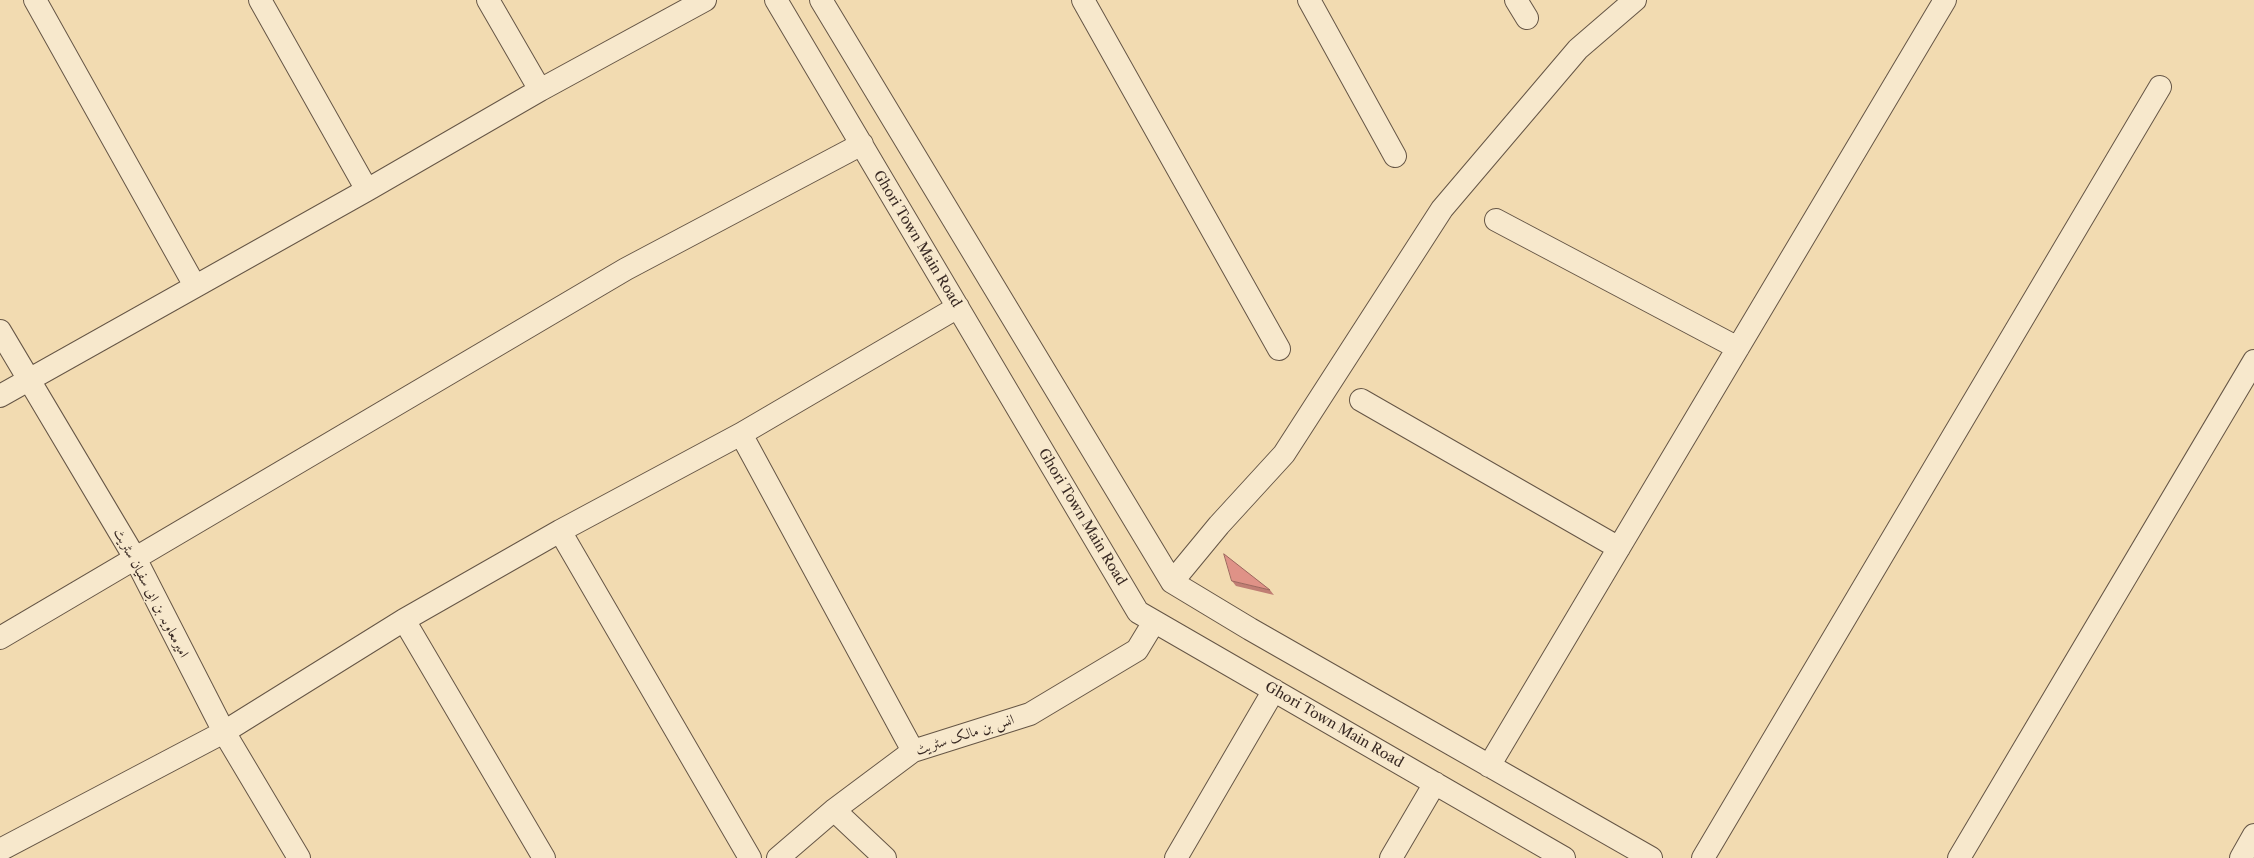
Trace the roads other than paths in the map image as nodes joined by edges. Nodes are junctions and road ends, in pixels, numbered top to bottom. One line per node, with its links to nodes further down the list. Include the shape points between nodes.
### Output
1 (35, 0): 17 (street)
2 (260, 0): 15 (street)
3 (488, 0): 12 (street)
4 (705, 0): 12 (street)
5 (776, 0): 13 (street, Ghori Town Main Road)
6 (821, 0): 30 (street)
7 (1083, 0): 21 (street)
8 (1309, 0): 14 (street)
9 (1635, 0): 30 (street, via 1578,49 1442,209 1284,454 1219,524)
10 (1945, 0): 20 (street)
11 (2160, 87): 51 (street)
12 (540, 90): 15 (street)
13 (862, 144): 18 (street, Ghori Town Main Road); 29 (street, via 626,269)
14 (1395, 156)
15 (367, 190): 17 (street)
16 (1496, 220): 20 (street)
17 (195, 286): 23 (street)
18 (958, 307): 26 (street); 32 (street, Ghori Town Main Road, via 1138,612)
19 (0, 331): 23 (street, امیرمعاویہ بن ابی سفیان سٹریٹ)
20 (1738, 348): 28 (street)
21 (1278, 349)
22 (2254, 361): 52 (street)
23 (28, 380): 24 (street); 29 (street, امیرمعاویہ بن ابی سفیان سٹریٹ)
24 (0, 396)
25 (1361, 400): 28 (street)
26 (741, 434): 27 (street); 36 (street)
27 (560, 531): 31 (street); 44 (street)
28 (1619, 548): 37 (street)
29 (135, 558): 33 (street); 35 (street, امیرمعاویہ بن ابی سفیان سٹریٹ)
30 (1172, 582): 37 (street)
31 (404, 620): 35 (street); 43 (street)
32 (1154, 622): 34 (street, Ghori Town Main Road); 36 (street, انس بن مالک سٹریٹ, via 1137,650 1030,714)
33 (0, 638)
34 (1274, 690): 38 (street, Ghori Town Main Road); 47 (street)
35 (224, 732): 41 (street); 42 (street, امیرمعاویہ بن ابی سفیان سٹریٹ)
36 (913, 751): 39 (street, انس بن مالک سٹریٹ)
37 (1489, 766): 50 (street)
38 (1435, 783): 48 (street); 49 (street, Ghori Town Main Road)
39 (834, 810): 45 (street, انس بن مالک سٹریٹ); 46 (street)
40 (2254, 835): 53 (street)
41 (0, 850)
42 (299, 858)
43 (544, 858)
44 (750, 858)
45 (778, 858)
46 (885, 858)
47 (1176, 858)
48 (1391, 858)
49 (1564, 858)
50 (1651, 858)
51 (1704, 858)
52 (1959, 858)
53 (2241, 858)

